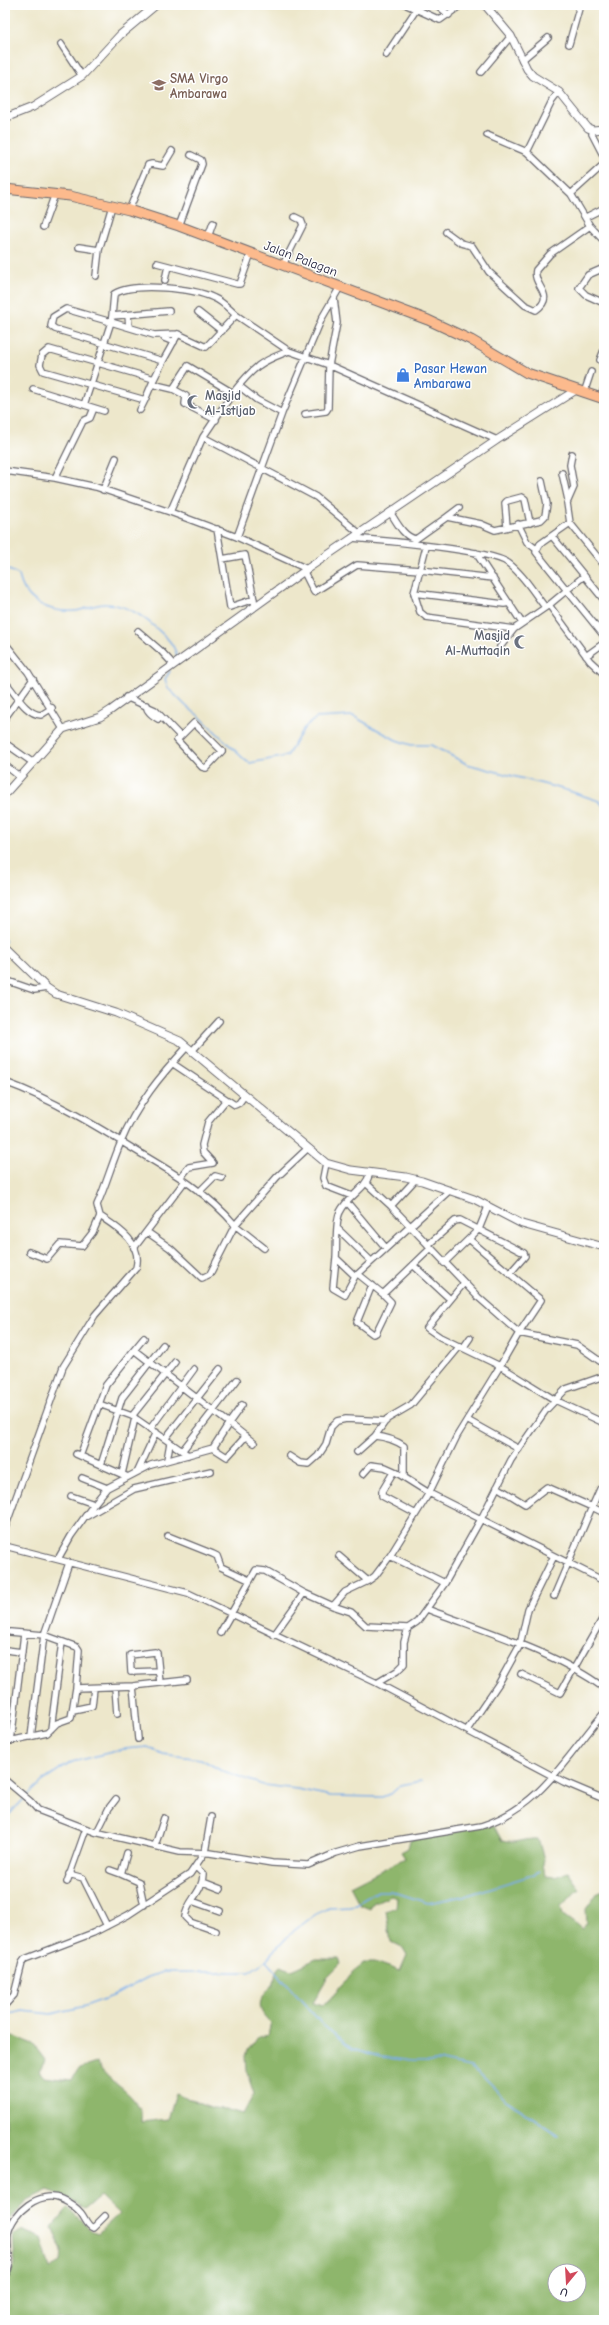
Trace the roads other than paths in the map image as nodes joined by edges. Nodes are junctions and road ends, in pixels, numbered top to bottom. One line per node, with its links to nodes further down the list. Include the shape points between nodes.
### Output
1 (156, 5): 16 (street, via 120,35)
2 (437, 5): 8 (street)
3 (460, 5): 8 (street)
4 (485, 5): 9 (street)
5 (580, 5): 12 (street)
6 (409, 6): 7 (street)
7 (416, 10): 8 (street, via 440,20); 13 (street)
8 (449, 15)
9 (511, 36): 14 (street); 15 (street)
10 (548, 38): 14 (street)
11 (61, 44): 16 (street)
12 (569, 44)
13 (386, 55)
14 (522, 60): 17 (street, via 533,76)
15 (481, 72)
16 (82, 76): 18 (street, via 33,107)
17 (559, 92): 20 (street, via 588,128); 23 (street)
18 (7, 115)
19 (604, 129): 20 (street)
20 (593, 130): 25 (street, via 592,134)
21 (487, 135): 23 (street)
22 (172, 151): 32 (street, via 163,166 148,166)
23 (527, 152): 29 (street)
24 (191, 155): 36 (street, via 201,160 202,164)
25 (604, 155)
26 (604, 164): 29 (street)
27 (5, 189): 28 (main road, Jalan Palagan)
28 (55, 194): 30 (main road, Jalan Palagan); 38 (street)
29 (571, 194): 33 (street)
30 (112, 206): 32 (main road, Jalan Palagan); 43 (street)
31 (604, 208): 33 (street)
32 (129, 210): 36 (main road, Jalan Palagan)
33 (586, 216): 37 (street)
34 (295, 217): 46 (street, via 301,220 302,225)
35 (213, 223): 40 (street)
36 (179, 226): 40 (main road, Jalan Palagan)
37 (590, 226): 39 (street, via 550,254 536,270 536,278 545,296 544,303 536,310 526,305 489,272 472,246 461,244); 41 (street)
38 (44, 227)
39 (446, 232)
40 (208, 237): 44 (main road, Jalan Palagan)
41 (604, 241)
42 (79, 247): 43 (street)
43 (99, 250): 49 (street)
44 (252, 253): 46 (main road, Jalan Palagan); 47 (street, via 240,284)
45 (158, 263): 47 (street)
46 (283, 265): 51 (main road, Jalan Palagan)
47 (168, 266): 50 (street)
48 (604, 268): 53 (street, via 588,275 579,288 586,295)
49 (96, 276)
50 (165, 280)
51 (340, 287): 52 (street); 79 (main road, Jalan Palagan, via 447,327 527,373)
52 (334, 298): 67 (street, via 322,318); 71 (street, via 337,323)
53 (604, 303)
54 (168, 311): 56 (street)
55 (198, 312): 60 (street)
56 (128, 314): 58 (street); 59 (street)
57 (236, 315): 58 (street, via 216,298 203,294 147,288 114,294); 60 (street); 66 (street)
58 (112, 319): 59 (street); 64 (street); 64 (street, via 66,309 58,312 52,319 52,328)
59 (129, 327): 62 (street, via 154,335)
60 (222, 331): 61 (street, via 206,347)
61 (178, 334): 62 (street); 63 (street)
62 (164, 335): 63 (street, via 164,338)
63 (174, 342): 68 (street)
64 (104, 343): 68 (street); 69 (street)
65 (604, 350): 70 (street, via 600,360)
66 (289, 351): 67 (street); 75 (street, via 258,366)
67 (306, 357): 71 (street); 87 (street)
68 (163, 361): 73 (street)
69 (97, 363): 73 (street); 74 (street); 74 (street, via 48,348 42,355 41,369)
70 (604, 363)
71 (329, 365): 88 (street, via 328,408 326,411); 91 (street)
72 (591, 372): 79 (street)
73 (153, 382): 78 (street); 82 (street)
74 (91, 383): 82 (street); 83 (street)
75 (239, 386): 80 (street); 87 (street, via 257,400)
76 (604, 388): 81 (street)
77 (33, 389): 83 (street)
78 (173, 389): 80 (street, via 188,366); 89 (street, via 187,396 185,404)
79 (580, 392): 81 (main road, Jalan Palagan); 91 (street)
80 (233, 393): 89 (street)
81 (602, 399)
82 (145, 400): 85 (street)
83 (84, 405): 84 (street)
84 (94, 408): 86 (street); 97 (street, via 90,418 84,420)
85 (140, 410)
86 (104, 411)
87 (282, 413): 94 (street)
88 (305, 414)
89 (216, 420): 90 (street)
90 (204, 438): 94 (street); 102 (street)
91 (497, 440): 103 (street)
92 (572, 454): 100 (street, via 570,464 574,487)
93 (116, 458): 99 (street)
94 (262, 469): 110 (street, via 316,497); 112 (street)
95 (5, 471): 97 (street)
96 (562, 473): 100 (street)
97 (55, 478): 99 (street)
98 (542, 480): 106 (street, via 547,504 545,516)
99 (103, 490): 102 (street)
100 (568, 500): 105 (street)
101 (459, 508): 104 (street)
102 (170, 512): 109 (street)
103 (390, 512): 104 (street, via 407,536 416,539); 110 (street)
104 (447, 517): 108 (street, via 481,524 495,530)
105 (570, 522): 111 (street); 118 (street)
106 (530, 523): 107 (street); 108 (street, via 525,499 522,497 505,503)
107 (518, 524): 108 (street); 115 (street, via 527,542)
108 (507, 527)
109 (217, 529): 112 (street); 117 (street)
110 (359, 533): 113 (street)
111 (552, 536): 115 (street); 121 (street)
112 (237, 537): 119 (street)
113 (352, 538): 114 (street); 119 (street)
114 (426, 547): 116 (street); 120 (street)
115 (536, 549): 123 (street, via 537,554)
116 (476, 553): 122 (street); 128 (street, via 509,563)
117 (222, 559): 126 (street, via 245,555); 126 (street, via 230,607)
118 (604, 565)
119 (305, 570): 120 (street, via 311,589 316,592 357,565); 126 (street)
120 (420, 570): 122 (street); 124 (street)
121 (584, 576): 123 (street); 125 (street)
122 (493, 578): 127 (street)
123 (566, 590): 128 (street); 132 (street)
124 (414, 593): 127 (street); 130 (street, via 422,615 430,619)
125 (604, 600)
126 (255, 602): 137 (street)
127 (510, 603): 129 (street)
128 (547, 606): 129 (street); 136 (street)
129 (522, 623): 130 (street)
130 (514, 629): 135 (street)
131 (138, 631): 137 (street)
132 (604, 636)
133 (5, 643): 139 (street)
134 (604, 643): 136 (street)
135 (500, 647)
136 (586, 656): 138 (street)
137 (177, 662): 141 (street)
138 (604, 674)
139 (33, 679): 142 (street); 143 (street)
140 (5, 682): 142 (street)
141 (126, 697): 145 (street, via 100,716); 146 (street, via 146,705)
142 (18, 699): 143 (street, via 39,715); 144 (street)
143 (52, 708): 145 (street)
144 (5, 718)
145 (63, 729): 148 (street)
146 (180, 736): 146 (street, via 194,723 217,745 221,754 205,768 177,740)
147 (5, 743): 148 (street)
148 (32, 762): 150 (street)
149 (5, 765): 150 (street)
150 (20, 777): 151 (street)
151 (5, 794)
152 (5, 947): 154 (street)
153 (5, 980): 154 (street, via 34,990)
154 (47, 988): 156 (street, via 63,998 116,1013 169,1035)
155 (219, 1021): 156 (street)
156 (190, 1049): 157 (street); 159 (street)
157 (172, 1063): 160 (street); 161 (street, via 156,1081)
158 (5, 1082): 161 (street, via 81,1118)
159 (245, 1095): 160 (street, via 237,1105); 162 (street)
160 (226, 1100): 166 (street, via 208,1122 202,1145 203,1152 213,1163 190,1167)
161 (121, 1141): 166 (street); 175 (street, via 98,1205)
162 (308, 1148): 163 (street); 176 (street, via 277,1177)
163 (326, 1163): 164 (street); 171 (street, via 323,1178 326,1186)
164 (370, 1173): 167 (street); 168 (street)
165 (222, 1178): 170 (street, via 215,1176)
166 (183, 1179): 170 (street); 180 (street)
167 (416, 1179): 169 (street); 173 (street)
168 (367, 1184): 171 (street); 173 (street)
169 (450, 1190): 174 (street); 177 (street)
170 (199, 1192): 176 (street)
171 (352, 1196): 172 (street)
172 (347, 1202): 179 (street, via 340,1211); 186 (street)
173 (391, 1206): 177 (street)
174 (488, 1207): 178 (street); 183 (street, via 534,1228)
175 (100, 1216): 184 (street, via 124,1231); 187 (street, via 93,1232 82,1246 60,1244 44,1260)
176 (235, 1224): 180 (street, via 210,1274 202,1278 170,1248); 185 (street)
177 (410, 1225): 182 (street); 186 (street)
178 (479, 1229): 181 (street); 182 (street, via 456,1220); 192 (street, via 524,1254)
179 (338, 1230): 188 (street); 189 (street)
180 (146, 1232): 184 (street)
181 (470, 1240): 190 (street); 192 (street)
182 (430, 1247): 190 (street); 191 (street)
183 (604, 1247)
184 (134, 1248): 259 (street, via 136,1268 95,1316 63,1367)
185 (264, 1248)
186 (386, 1248): 189 (street)
187 (30, 1252)
188 (336, 1258): 193 (street); 193 (street, via 333,1288 345,1295)
189 (371, 1261): 193 (street)
190 (444, 1263): 194 (street)
191 (413, 1264): 196 (street); 197 (street)
192 (510, 1273): 198 (street, via 541,1300)
193 (357, 1275): 195 (street)
194 (464, 1283): 197 (street); 198 (street)
195 (372, 1285): 196 (street); 196 (street, via 357,1322 373,1334 376,1333 391,1302)
196 (383, 1294)
197 (450, 1299): 202 (street, via 427,1328)
198 (519, 1333): 206 (street, via 577,1345); 207 (street)
199 (144, 1338): 203 (street)
200 (470, 1338): 202 (street)
201 (163, 1345): 204 (street)
202 (461, 1347): 207 (street); 223 (street, via 411,1405)
203 (134, 1350): 204 (street); 217 (street, via 106,1385)
204 (150, 1362): 210 (street); 220 (street, via 122,1398)
205 (175, 1362): 210 (street)
206 (604, 1364)
207 (500, 1366): 216 (street); 222 (street)
208 (194, 1369): 213 (street)
209 (220, 1369): 215 (street)
210 (166, 1375): 213 (street); 221 (street)
211 (604, 1376): 216 (street, via 566,1389)
212 (237, 1380): 219 (street)
213 (181, 1386): 215 (street); 226 (street)
214 (104, 1392): 217 (street)
215 (196, 1398): 219 (street); 230 (street)
216 (554, 1400): 225 (street); 233 (street)
217 (99, 1404): 220 (street); 239 (street, via 78,1455)
218 (242, 1405): 224 (street)
219 (213, 1410): 224 (street); 234 (street)
220 (119, 1411): 221 (street); 239 (street)
221 (133, 1417): 226 (street); 243 (street)
222 (467, 1420): 233 (street); 251 (street)
223 (386, 1421): 229 (street); 237 (street, via 342,1419 331,1427 326,1444 309,1464 300,1463)
224 (229, 1423): 228 (street); 232 (street)
225 (604, 1423)
226 (150, 1429): 227 (street)
227 (156, 1432): 230 (street); 242 (street)
228 (246, 1436): 231 (street); 232 (street, via 227,1456)
229 (375, 1436): 235 (street); 246 (street, via 404,1446)
230 (168, 1441): 234 (street); 238 (street)
231 (254, 1443)
232 (213, 1448): 236 (street)
233 (519, 1449): 248 (street)
234 (182, 1451): 236 (street)
235 (357, 1452)
236 (188, 1455): 238 (street)
237 (289, 1456)
238 (167, 1460): 242 (street)
239 (101, 1465): 243 (street)
240 (211, 1471): 257 (street, via 134,1489)
241 (394, 1471): 244 (street, via 375,1464); 246 (street); 256 (street, via 382,1491 382,1496)
242 (138, 1472): 245 (street)
243 (122, 1474): 245 (street)
244 (363, 1474)
245 (128, 1477): 250 (street)
246 (404, 1477): 251 (street)
247 (82, 1478): 250 (street)
248 (497, 1487): 254 (street, via 526,1504 547,1487); 258 (street)
249 (604, 1487): 254 (street, via 600,1489)
250 (107, 1488): 253 (street)
251 (429, 1493): 256 (street); 258 (street)
252 (71, 1496): 253 (street)
253 (94, 1504): 257 (street)
254 (592, 1506): 255 (street); 267 (street)
255 (604, 1513)
256 (416, 1514): 263 (street)
257 (87, 1516): 265 (street, via 71,1536)
258 (481, 1519): 264 (street); 271 (street)
259 (5, 1528)
260 (168, 1536): 268 (street, via 217,1556 221,1567)
261 (5, 1546): 265 (street)
262 (339, 1556): 269 (street)
263 (390, 1556): 269 (street); 271 (street)
264 (554, 1556): 267 (street); 285 (street, via 528,1609)
265 (58, 1560): 266 (street)
266 (69, 1562): 276 (street, via 188,1593); 282 (street)
267 (568, 1563): 270 (street); 273 (street)
268 (249, 1580): 272 (street, via 256,1570 260,1569); 276 (street)
269 (368, 1581): 274 (street, via 347,1590)
270 (604, 1581)
271 (445, 1583): 275 (street)
272 (304, 1593): 274 (street); 283 (street)
273 (554, 1596)
274 (333, 1606): 278 (street, via 351,1612 364,1626)
275 (427, 1609): 278 (street, via 417,1622); 285 (street)
276 (230, 1614): 280 (street); 283 (street)
277 (604, 1616): 288 (street)
278 (408, 1628): 293 (street, via 404,1642 404,1664)
279 (10, 1632): 281 (street)
280 (220, 1633)
281 (24, 1634): 282 (street); 287 (street)
282 (44, 1635): 284 (street); 304 (street)
283 (274, 1635): 293 (street)
284 (62, 1642): 296 (street, via 79,1650); 302 (street)
285 (520, 1645): 288 (street); 303 (street)
286 (6, 1650): 287 (street)
287 (22, 1652): 306 (street)
288 (574, 1669): 290 (street, via 558,1693); 298 (street)
289 (159, 1671): 289 (street, via 156,1652 130,1655 131,1672); 292 (street)
290 (521, 1674)
291 (187, 1680): 292 (street)
292 (160, 1683): 294 (street)
293 (377, 1683): 303 (street)
294 (133, 1686): 295 (street); 305 (street)
295 (115, 1687): 297 (street); 300 (street)
296 (76, 1688): 297 (street); 299 (street)
297 (94, 1688): 299 (street, via 92,1706)
298 (604, 1688)
299 (73, 1710): 302 (street, via 71,1718 57,1723)
300 (117, 1714)
301 (604, 1714): 307 (street)
302 (51, 1729): 304 (street, via 47,1733)
303 (468, 1730): 307 (street)
304 (31, 1737): 306 (street)
305 (138, 1739)
306 (8, 1742)
307 (555, 1777): 310 (street); 316 (street, via 514,1812 499,1821 360,1846 308,1865 272,1863)
308 (5, 1780): 313 (street, via 38,1810)
309 (116, 1799): 314 (street)
310 (604, 1799)
311 (211, 1817): 316 (street)
312 (164, 1818): 315 (street)
313 (86, 1829): 314 (street); 320 (street)
314 (97, 1832): 315 (street)
315 (155, 1846): 316 (street, via 180,1852)
316 (205, 1852): 318 (street)
317 (127, 1853): 321 (street)
318 (196, 1867): 323 (street, via 203,1874); 326 (street, via 190,1874)
319 (110, 1870): 321 (street)
320 (70, 1874): 322 (street); 328 (street, via 83,1878)
321 (121, 1874): 326 (street, via 139,1882)
322 (67, 1882)
323 (203, 1882): 324 (street); 325 (street)
324 (221, 1889)
325 (192, 1901): 327 (street); 329 (street, via 187,1906 185,1919)
326 (144, 1905): 328 (street)
327 (220, 1911)
328 (107, 1926): 330 (street, via 25,1959 14,1995)
329 (216, 1931)
330 (5, 2005)
331 (105, 2216): 332 (street, via 94,2227 90,2227 81,2213 62,2199 47,2196 33,2201 9,2228 7,2241 10,2265)
332 (5, 2276)

